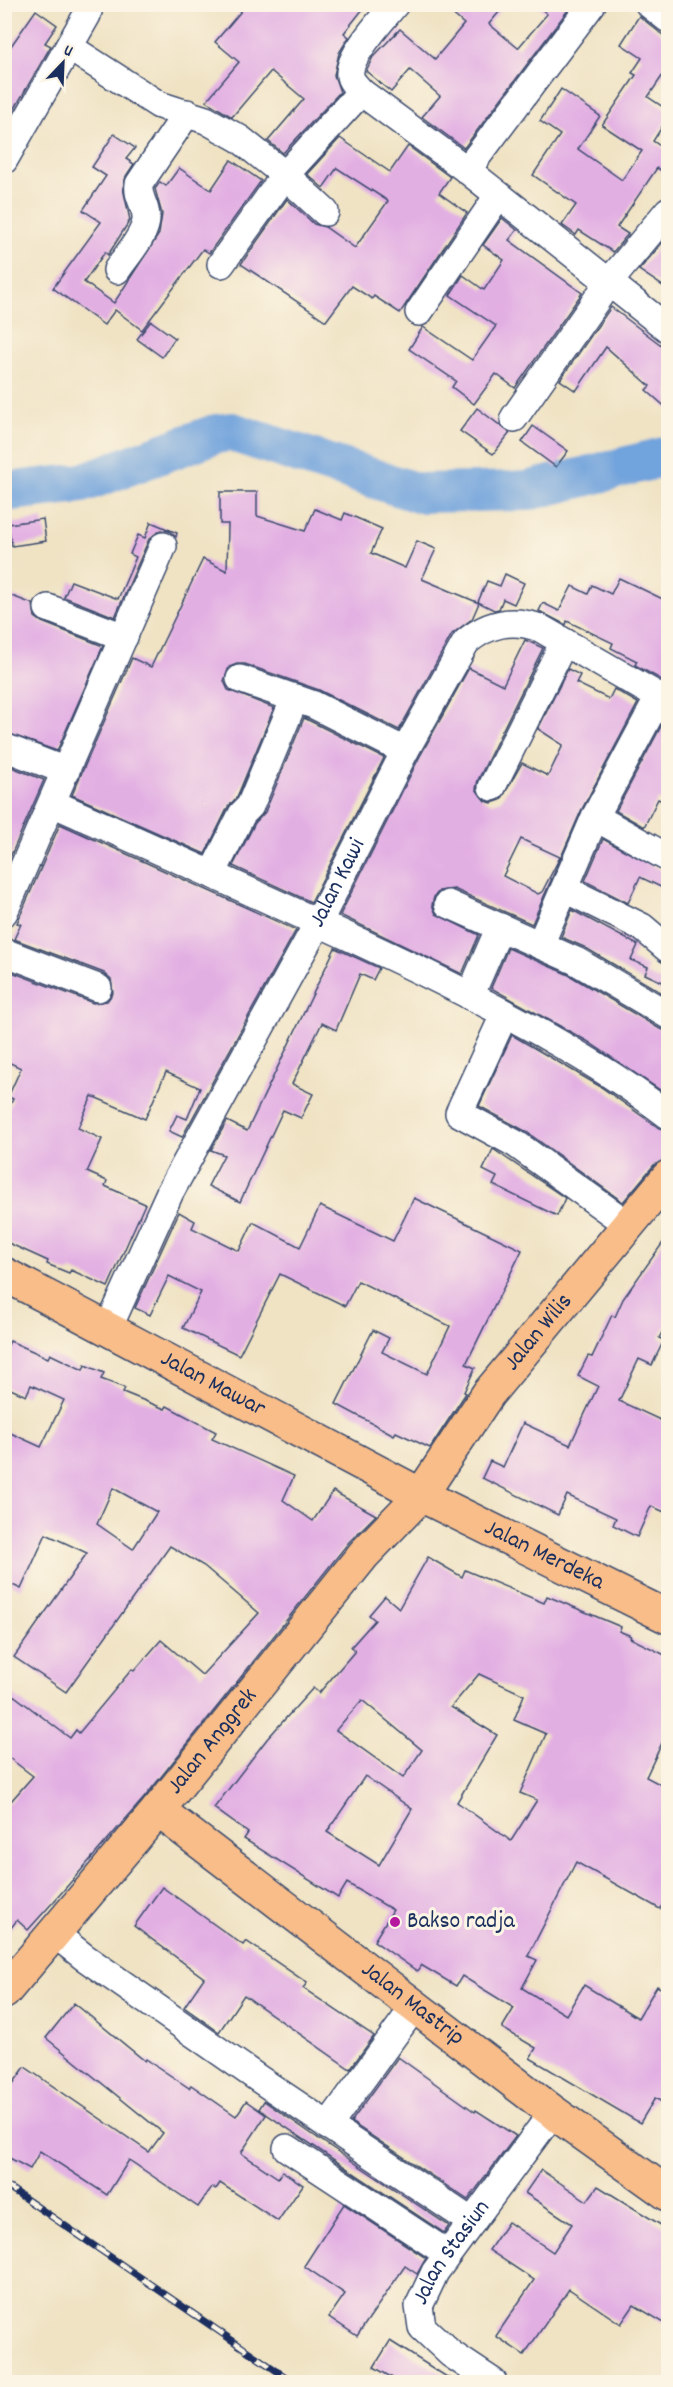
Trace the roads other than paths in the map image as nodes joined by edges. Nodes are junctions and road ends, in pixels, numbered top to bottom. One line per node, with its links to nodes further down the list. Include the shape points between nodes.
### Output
1 (90, 4): 6 (street)
2 (395, 4): 7 (street, via 356,54 350,76)
3 (592, 4): 10 (street)
4 (649, 4): 5 (street)
5 (669, 19)
6 (69, 47): 8 (street, via 159,105); 9 (street)
7 (361, 92): 10 (street); 11 (street)
8 (186, 114): 11 (street, via 240,138); 16 (street, via 139,184 146,225)
9 (4, 160)
10 (467, 170): 12 (street)
11 (285, 176): 14 (street); 15 (street)
12 (498, 196): 17 (street); 18 (street)
13 (669, 211): 17 (street)
14 (325, 212)
15 (221, 264)
16 (117, 270)
17 (609, 282): 19 (street); 20 (street)
18 (419, 312)
19 (669, 329)
20 (514, 418)
21 (162, 546): 23 (street)
22 (48, 608): 23 (street)
23 (124, 637): 30 (street)
24 (564, 642): 27 (street, Jalan Kawi); 29 (street, Jalan Kawi, via 523,622 479,630 454,660); 31 (street)
25 (240, 679): 26 (street)
26 (294, 698): 29 (street); 35 (street, via 250,806 242,813)
27 (664, 700): 33 (street)
28 (4, 747): 30 (street)
29 (405, 750): 39 (street, Jalan Kawi)
30 (66, 771): 32 (street)
31 (492, 787)
32 (52, 803): 35 (street); 37 (street)
33 (595, 817): 34 (street); 36 (street)
34 (669, 858)
35 (212, 874): 39 (street)
36 (565, 889): 41 (street); 42 (street, via 642,927)
37 (7, 900)
38 (448, 904): 40 (street)
39 (319, 921): 45 (street); 52 (street, Jalan Kawi, via 170,1192)
40 (500, 927): 41 (street); 45 (street)
41 (540, 945): 47 (street)
42 (669, 949)
43 (4, 952): 44 (street)
44 (98, 988)
45 (470, 996): 46 (street)
46 (505, 1013): 48 (street); 50 (street, via 459,1113 516,1144)
47 (669, 1015)
48 (669, 1114)
49 (669, 1177): 50 (main road, Jalan Wilis)
50 (627, 1224): 53 (main road, Jalan Wilis, via 488,1394)
51 (4, 1274): 52 (main road, Jalan Mawar)
52 (108, 1329): 53 (main road, Jalan Mawar)
53 (421, 1495): 54 (main road, Jalan Merdeka); 55 (main road, Jalan Anggrek, via 364,1554)
54 (669, 1617)
55 (158, 1810): 56 (main road, Jalan Anggrek); 58 (main road, Jalan Mastrip)
56 (55, 1934): 57 (main road, Jalan Anggrek); 60 (street)
57 (6, 1986)
58 (415, 2006): 59 (main road, Jalan Mastrip); 60 (street)
59 (553, 2112): 62 (main road, Jalan Mastrip); 63 (street, Jalan Stasiun)
60 (328, 2126): 63 (street)
61 (287, 2148): 64 (street)
62 (669, 2194)
63 (472, 2222): 64 (street, Jalan Stasiun)
64 (448, 2254): 65 (street, Jalan Stasiun, via 419,2306 422,2327 451,2354)
65 (493, 2382)

